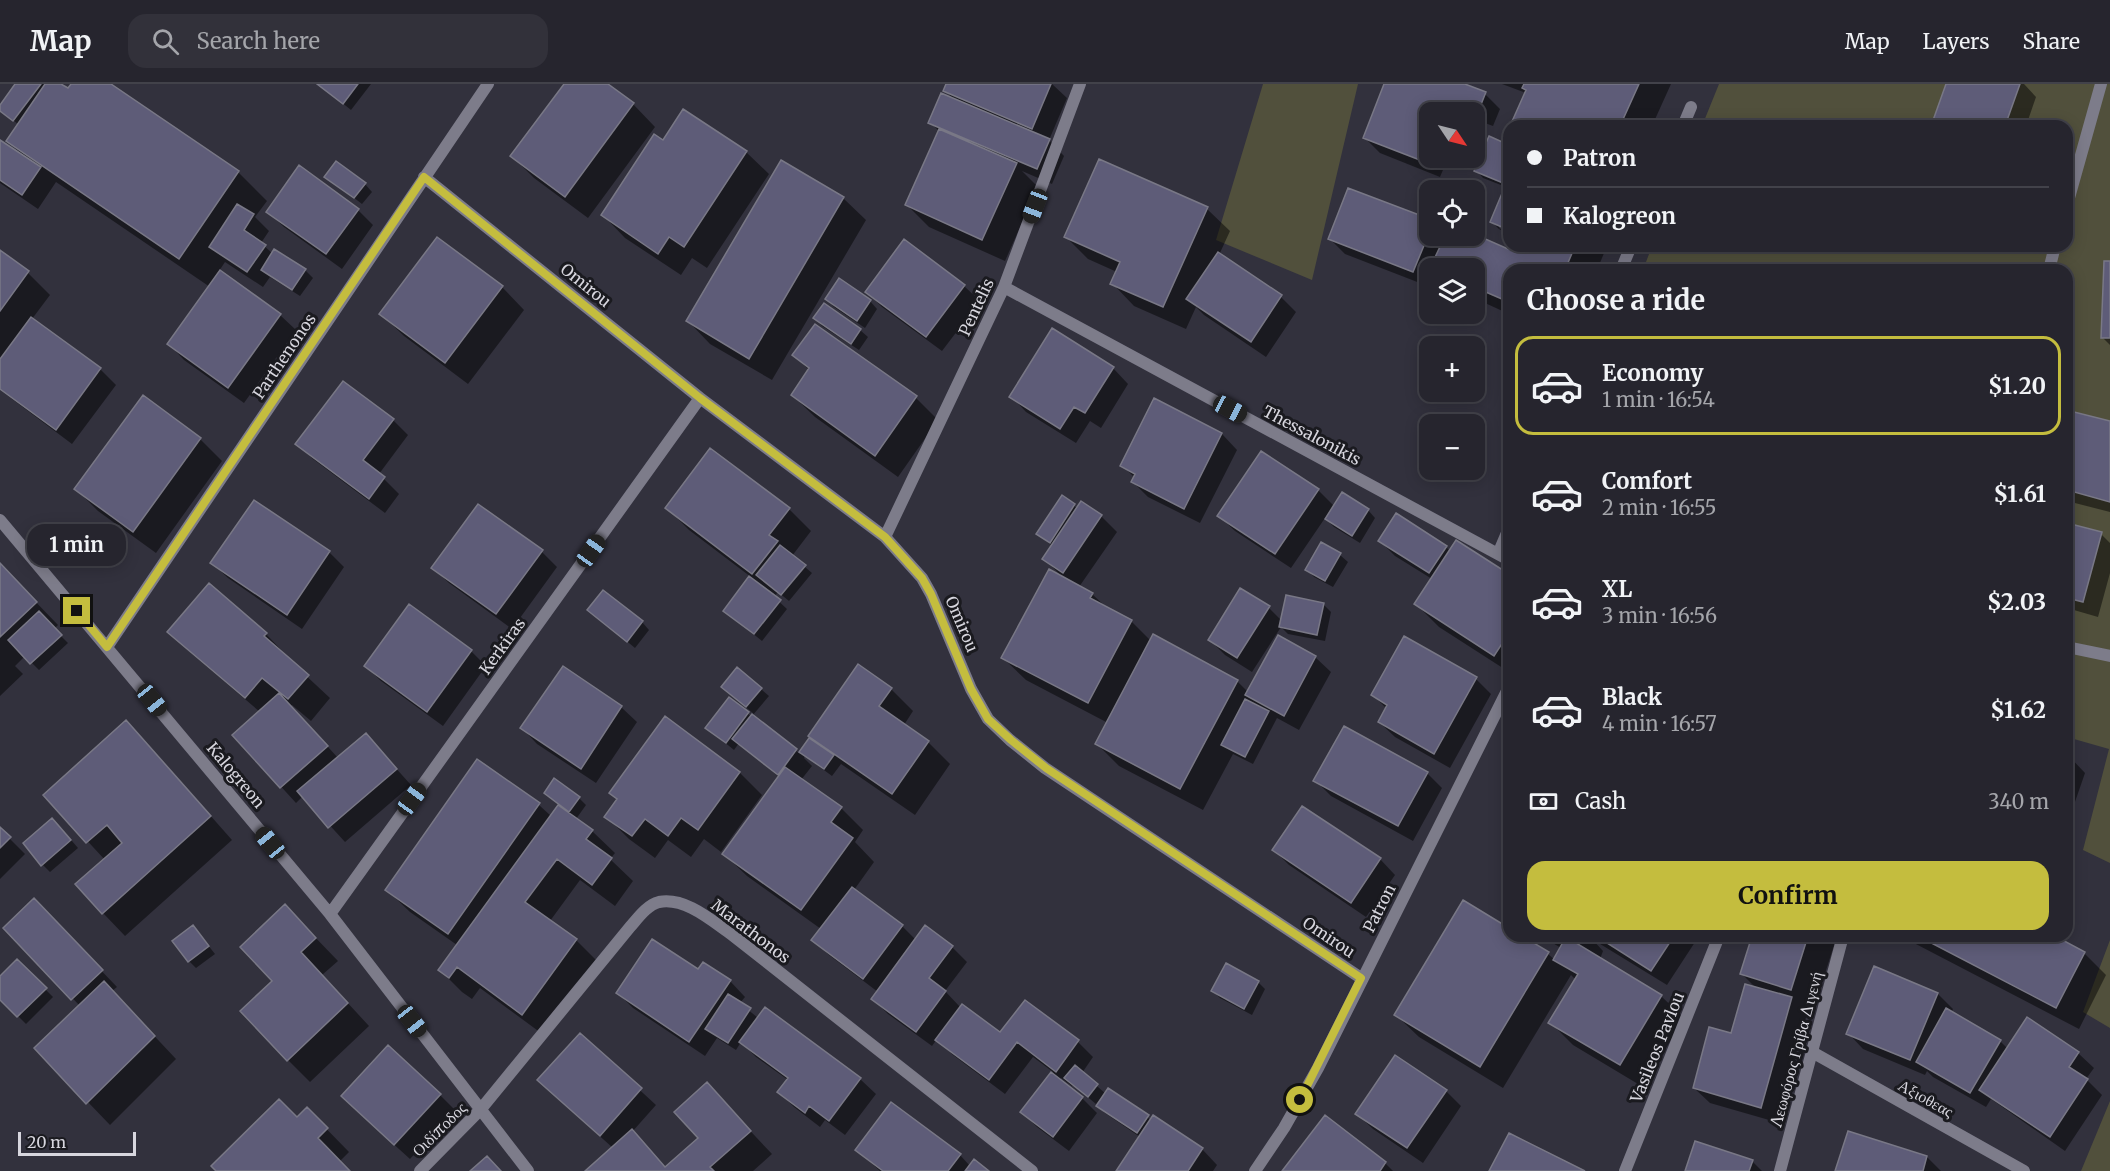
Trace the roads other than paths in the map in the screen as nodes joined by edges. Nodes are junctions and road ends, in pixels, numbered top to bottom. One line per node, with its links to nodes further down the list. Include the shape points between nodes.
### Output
1 (488, 84): 6 (street, Parthenonos)
2 (1080, 84): 8 (street, Pentelis)
3 (2101, 84): 7 (street)
4 (1691, 107): 5 (street)
5 (1686, 120)
6 (424, 177): 9 (street, Omirou); 13 (street, Parthenonos)
7 (2073, 184)
8 (1004, 287): 11 (street, Pentelis); 12 (street, Thessalonikis)
9 (700, 398): 11 (street, Omirou); 17 (street, Kerkiras)
10 (0, 520): 13 (street, Kalogreon)
11 (885, 537): 20 (street, Omirou, via 922,578 988,719 1046,768)
12 (1503, 557)
13 (107, 647): 17 (street, Kalogreon)
14 (2073, 648): 15 (street)
15 (2110, 656)
16 (1503, 699): 20 (street, Patron)
17 (330, 914): 22 (street, Kalogreon)
18 (1717, 942): 27 (street, Vasileos Pavlou)
19 (1841, 942): 21 (street, Λεωφόρος Γρίβα Διγενή)
20 (1361, 978): 26 (street, Patron, via 1305,1092)
21 (1812, 1052): 28 (street, Λεωφόρος Γρίβα Διγενή); 29 (street, Αξιοθεας)
22 (481, 1109): 23 (street, Οιδίποδος); 24 (street, Kalogreon); 25 (street, Marathonos, via 644,911 658,902 678,903 731,934)
23 (420, 1171)
24 (528, 1171)
25 (1032, 1171)
26 (1255, 1171)
27 (1625, 1171)
28 (1780, 1171)
29 (2024, 1171)

